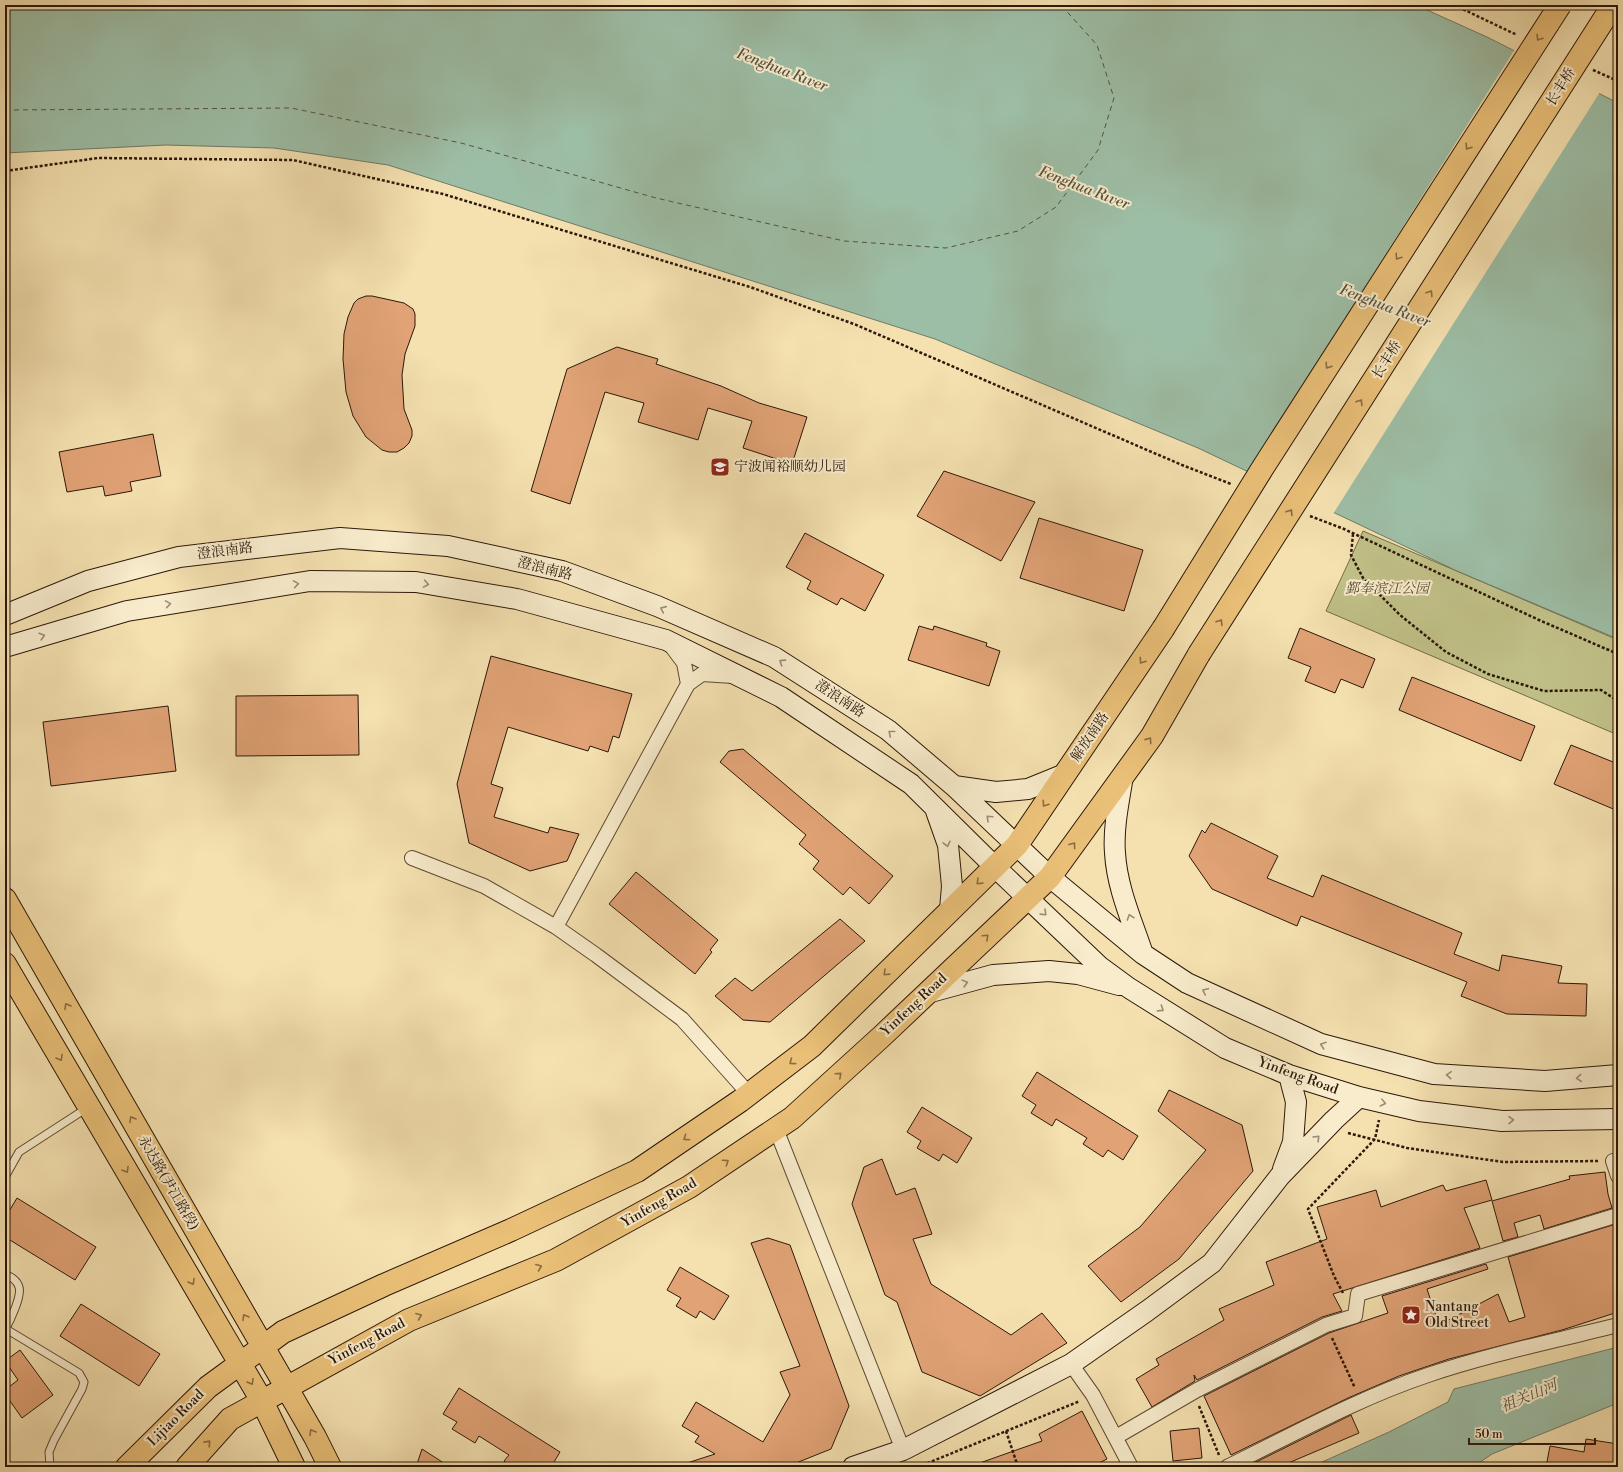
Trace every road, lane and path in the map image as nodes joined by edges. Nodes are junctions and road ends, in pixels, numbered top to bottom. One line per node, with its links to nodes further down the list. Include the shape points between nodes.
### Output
1 (1560, 5): 14 (main road, 解放南路, one-way to 14, bridge, via 1262,469 1163,629)
2 (1613, 5): 15 (main road, 长丰桥, one-way to 2, bridge, via 1152,736 1199,654)
3 (5, 171): 4 (path, via 98,158 293,160 443,194 750,286 854,324)
4 (1234, 485)
5 (1307, 515): 6 (path)
6 (1354, 534): 10 (path); 13 (path, via 1351,555 1363,578 1400,615 1446,652 1488,674 1544,691 1601,690)
7 (5, 615): 16 (main road, 澄浪南路, one-way to 7, via 888,730 774,658 657,606 562,571 448,546 340,538 179,557 88,581)
8 (666, 640): 9 (main road, one-way to 8, via 127,611 310,581 416,582 517,599); 11 (main road); 12 (street, via 684,663)
9 (5, 647)
10 (1618, 654)
11 (739, 676): 12 (street, via 702,674); 17 (main road, via 781,697 905,779)
12 (688, 684): 25 (street)
13 (1618, 701)
14 (1065, 774): 16 (main road, via 1028,790 996,792); 18 (main road, 解放南路, one-way to 18)
15 (1123, 776): 21 (main road, Yinfeng Road, one-way to 15); 26 (main road, one-way to 15, via 1122,893 1115,853 1115,830)
16 (954, 786): 18 (main road, 澄浪南路, one-way to 16)
17 (935, 807): 20 (main road); 24 (main road, one-way to 24, via 948,845 952,886)
18 (1017, 845): 20 (main road); 21 (main road)
19 (412, 858): 25 (street, via 484,886)
20 (995, 867): 23 (main road, Yinfeng Road); 24 (main road, one-way to 24)
21 (1050, 877): 23 (main road, Yinfeng Road); 26 (main road)
22 (5, 898): 49 (main road, 永达路(尹江路段), one-way to 22)
23 (1028, 898): 28 (main road, Yinfeng Road, one-way to 28, via 1099,966); 29 (main road, Yinfeng Road, one-way to 23)
24 (950, 910): 32 (main road, one-way to 32, via 812,1046)
25 (556, 927): 32 (street, via 682,1019)
26 (1143, 954): 31 (main road, one-way to 26, via 1545,1081 1434,1074 1321,1044 1187,983)
27 (5, 964): 34 (main road, 永达路(尹江路段), one-way to 34)
28 (1129, 988): 29 (main road, one-way to 28, via 994,975 1049,971 1078,974); 30 (main road, Yinfeng Road, one-way to 30, via 1225,1048)
29 (927, 993): 37 (main road, Yinfeng Road, one-way to 29, via 792,1118)
30 (1289, 1075): 33 (main road, Yinfeng Road); 40 (main road, via 1296,1102 1293,1142)
31 (1618, 1075)
32 (749, 1094): 49 (main road, one-way to 49, via 637,1171 511,1230 384,1285 291,1329)
33 (1359, 1097): 35 (main road, Yinfeng Road, one-way to 35, via 1419,1112 1502,1120); 36 (main road)
34 (89, 1107): 42 (lane, via 19,1152); 50 (main road, 永达路(尹江路段), one-way to 50)
35 (1618, 1119)
36 (1327, 1127): 38 (path); 40 (main road, one-way to 36)
37 (776, 1129): 52 (main road, Yinfeng Road, one-way to 37, via 409,1320 556,1260 689,1187); 59 (street)
38 (1375, 1140): 39 (path, via 1408,1148 1504,1162); 45 (path, via 1308,1209 1334,1276)
39 (1613, 1161): 41 (street)
40 (1280, 1176): 51 (main road, via 1212,1263)
41 (1618, 1176)
42 (5, 1177)
43 (1618, 1214): 45 (street, via 1358,1294)
44 (5, 1274): 48 (lane, via 14,1279 20,1288 19,1298)
45 (1355, 1316): 46 (street)
46 (1326, 1325): 53 (street); 56 (path)
47 (1618, 1326): 56 (street, via 1484,1358 1434,1373)
48 (5, 1329): 61 (lane, via 79,1373 84,1382 49,1452)
49 (262, 1347): 50 (main road); 52 (main road, 永达路(尹江路段))
50 (240, 1364): 55 (main road, 永达路(尹江路段), one-way to 55); 62 (main road, Lijiao Road, via 208,1387)
51 (1071, 1364): 54 (street); 59 (main road)
52 (286, 1387): 55 (main road, Yinfeng Road); 65 (main road, 永达路(尹江路段), one-way to 52)
53 (1194, 1392): 58 (street); 60 (path)
54 (1093, 1395): 57 (path); 58 (street)
55 (262, 1401): 63 (main road, Yinfeng Road, one-way to 55, via 230,1419); 64 (main road, 永达路(尹江路段))
56 (1362, 1402): 60 (street)
57 (1006, 1431): 67 (path); 68 (path)
58 (1116, 1437): 69 (street)
59 (903, 1450): 66 (main road)
60 (1224, 1464)
61 (50, 1467)
62 (127, 1467)
63 (186, 1467)
64 (294, 1467)
65 (330, 1467)
66 (853, 1467)
67 (918, 1467)
68 (1018, 1467)
69 (1131, 1467)

